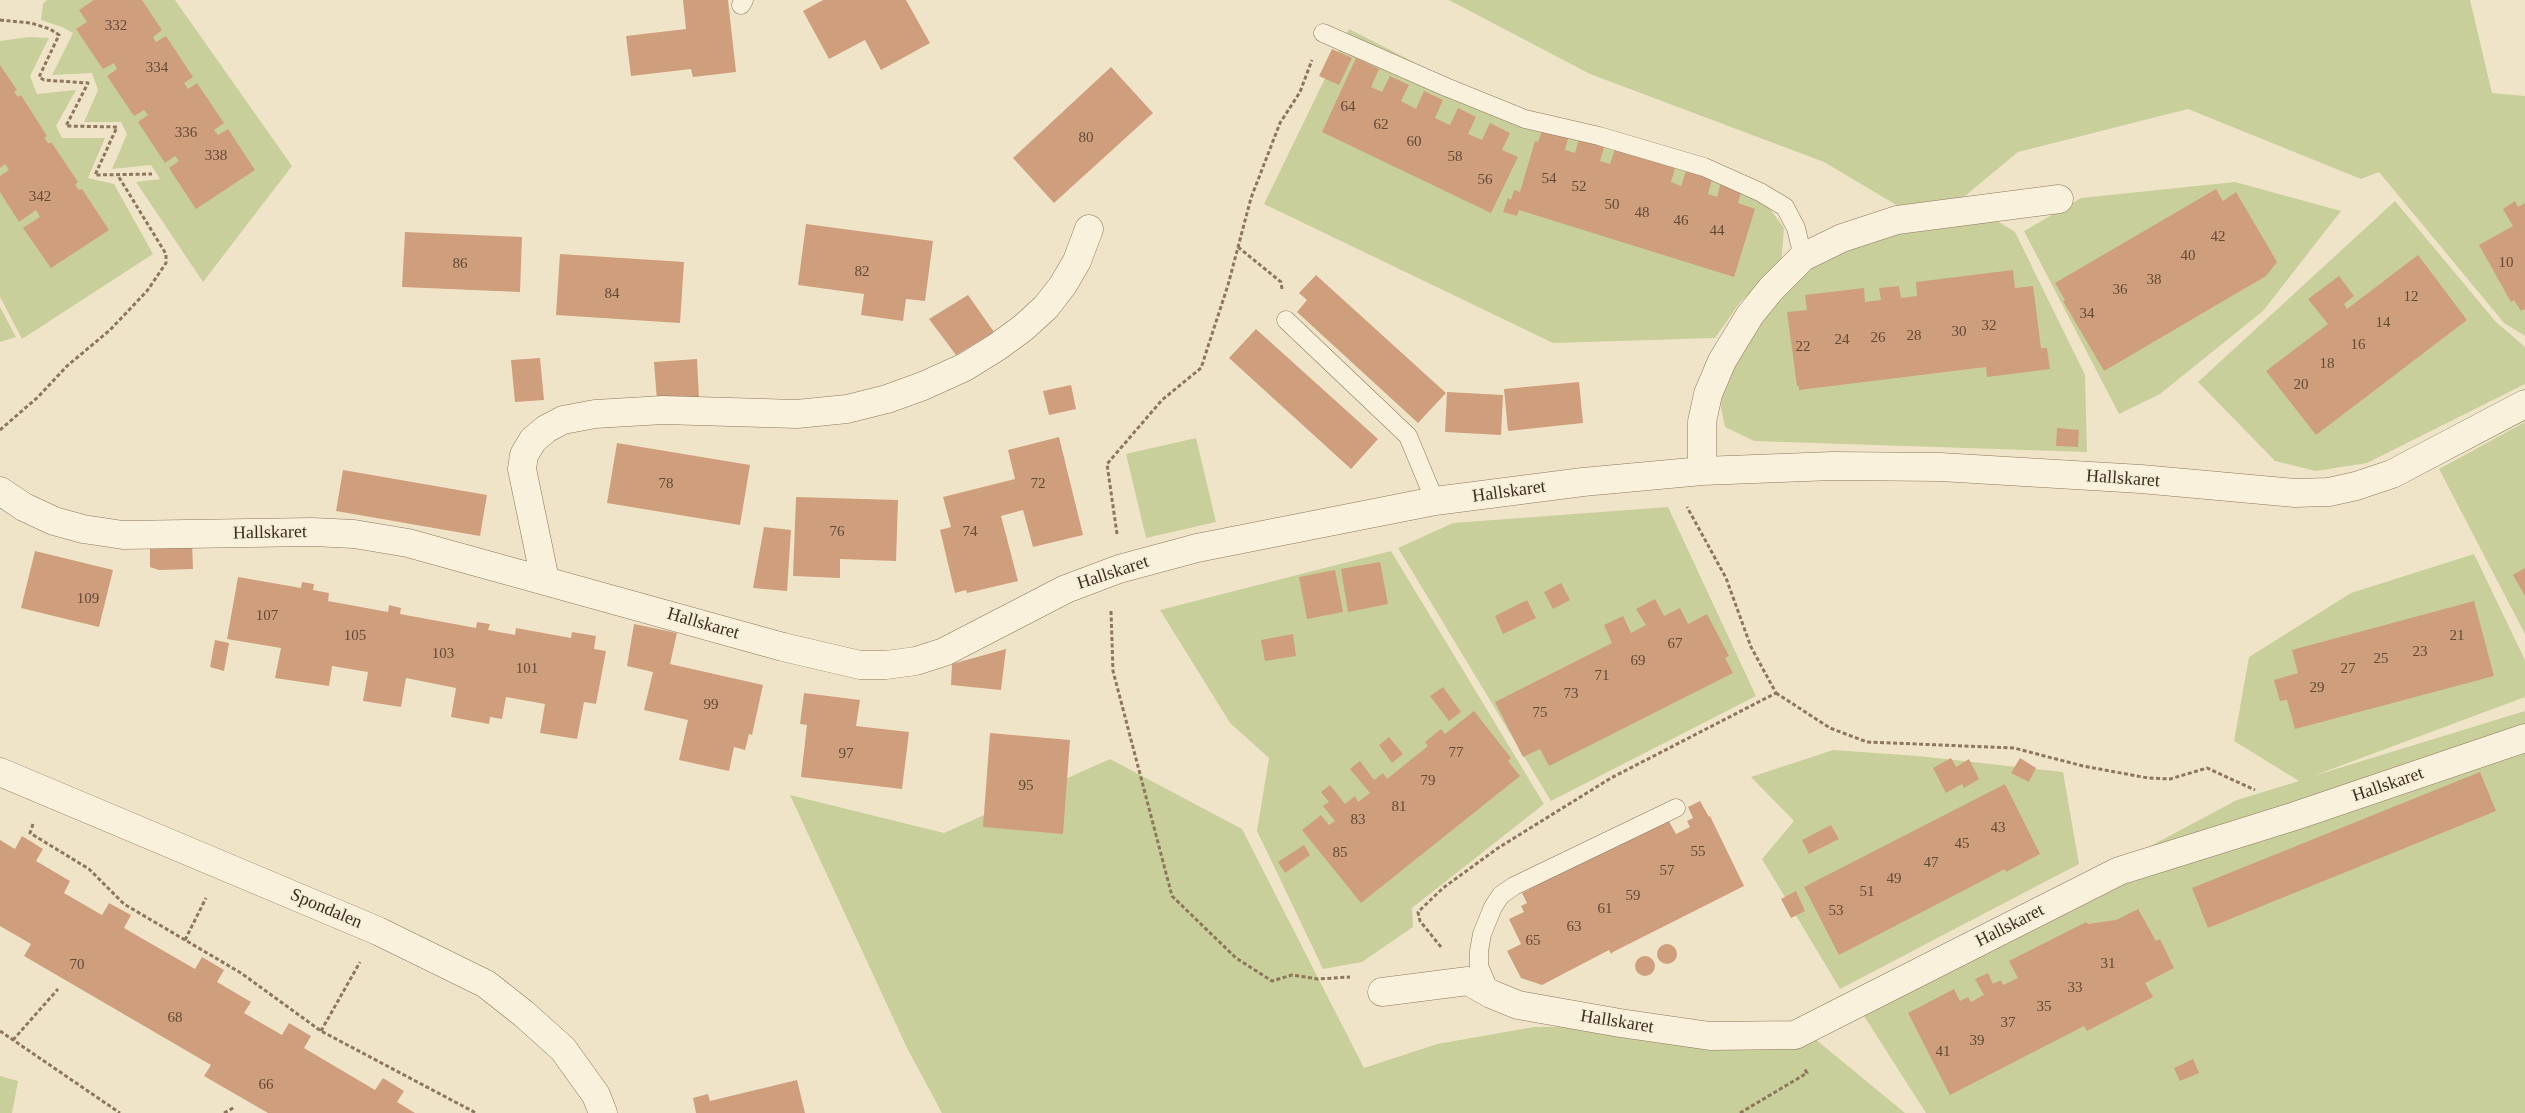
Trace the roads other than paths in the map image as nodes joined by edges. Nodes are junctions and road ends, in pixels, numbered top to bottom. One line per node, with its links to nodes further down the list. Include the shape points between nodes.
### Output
1 (1323, 33): 4 (lane, via 1525,119 1599,136 1704,167 1760,192 1785,207 1796,228)
2 (2059, 199): 4 (street, via 1897,220 1842,238)
3 (1089, 229): 10 (street, via 1077,261 1063,285 1046,307 1023,328 965,366 888,399 847,409 797,414 664,410 595,414 563,420 546,429 533,440 524,455 522,469)
4 (1803, 257): 7 (street, via 1750,315 1722,361 1708,394)
5 (1286, 320): 9 (lane, via 1408,436)
6 (2525, 404): 7 (street, Hallskaret, via 2392,474 2329,492 2294,493 2141,479 1940,467 1833,466)
7 (1689, 472): 9 (street, Hallskaret)
8 (0, 490): 10 (street, Hallskaret, via 24,507 54,521 83,529 123,535 354,534 408,542)
9 (1435, 501): 10 (street, Hallskaret, via 1197,548 1119,569 1066,589 944,652 916,661 886,665 860,665 822,657)
10 (545, 580)
11 (2525, 738): 14 (street, Hallskaret, via 2296,816 2120,871 1795,1035 1710,1036 1518,1005)
12 (0, 772): 16 (street, Spondalen, via 378,931 486,984 562,1049 596,1095)
13 (1676, 808): 14 (lane, via 1501,895 1492,906 1482,934)
14 (1479, 988): 15 (street, Hallskaret)
15 (1382, 992)
16 (603, 1113)

